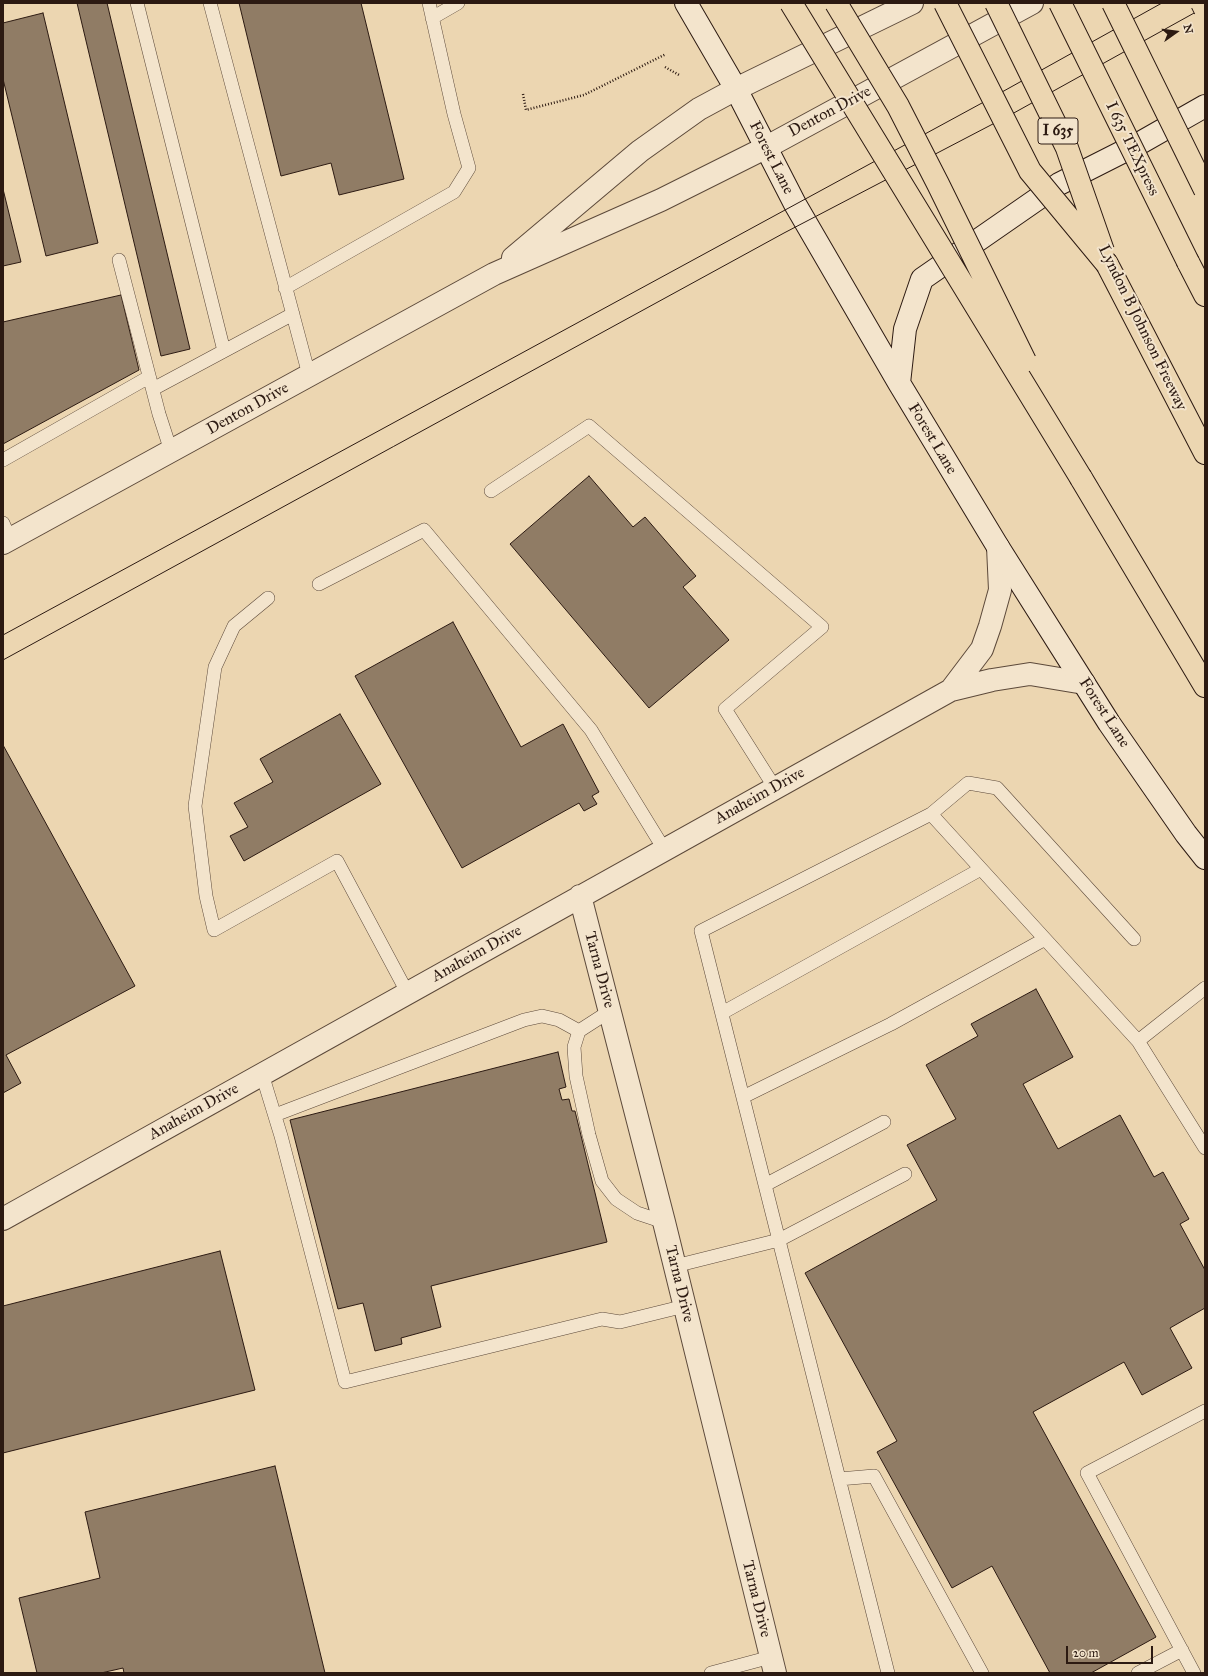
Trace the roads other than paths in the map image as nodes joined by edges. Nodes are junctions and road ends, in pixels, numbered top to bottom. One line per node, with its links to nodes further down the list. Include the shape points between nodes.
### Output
1 (137, 3): 27 (lane)
2 (210, 3): 24 (lane)
3 (429, 3): 16 (lane)
4 (458, 3): 16 (lane)
5 (686, 3): 17 (street, Forest Lane)
6 (791, 3): 34 (highway, bridge)
7 (836, 3): 34 (highway, bridge, via 898,106)
8 (912, 3): 17 (street, Denton Drive)
9 (945, 3): 22 (highway, bridge, via 1030,171)
10 (996, 3): 22 (highway, Lyndon B Johnson Freeway / I 635, bridge, via 1067,148)
11 (1032, 3): 19 (street, Denton Drive)
12 (1060, 3): 25 (highway, I 635 TEXpress, bridge)
13 (1113, 3): 20 (highway, bridge)
14 (1202, 3): 15 (highway, bridge)
15 (1205, 9)
16 (432, 18): 24 (lane, via 469,168 454,192)
17 (736, 89): 19 (street, Forest Lane); 23 (street, Denton Drive, via 699,109 640,151)
18 (1205, 106): 30 (street, via 1140,143 1059,184 922,279 904,329)
19 (765, 148): 23 (street, Denton Drive, via 661,200); 30 (street, Forest Lane)
20 (1205, 190)
21 (119, 260): 29 (lane)
22 (1107, 264): 32 (highway, Lyndon B Johnson Freeway / I 635)
23 (494, 274): 28 (street, Denton Drive)
24 (286, 288): 26 (lane)
25 (1205, 294)
26 (293, 314): 27 (lane); 28 (lane)
27 (224, 351): 29 (lane)
28 (309, 375): 31 (street, Denton Drive)
29 (151, 383): 31 (lane); 33 (lane)
30 (899, 383): 37 (street, Forest Lane)
31 (172, 451): 36 (street, Denton Drive)
32 (1205, 453)
33 (3, 460)
34 (1082, 478): 41 (highway)
35 (491, 490): 43 (lane, via 589,426 822,627 725,709)
36 (5, 535)
37 (998, 548): 40 (street, Forest Lane); 42 (street, Anaheim Drive, via 1000,590 990,626 982,649)
38 (319, 584): 45 (lane, via 424,530 591,730)
39 (268, 598): 52 (lane, via 234,626 215,667 195,806 206,896 214,930 337,861)
40 (1084, 683): 42 (street, Anaheim Drive, via 1030,674); 46 (street, Forest Lane, via 1114,730)
41 (1205, 686)
42 (951, 690): 43 (street, Anaheim Drive)
43 (775, 788): 45 (street, Anaheim Drive)
44 (931, 814): 47 (lane); 49 (lane, via 968,783 997,788); 54 (lane, via 701,931)
45 (664, 849): 48 (street, Anaheim Drive)
46 (1205, 858)
47 (981, 869): 50 (lane); 54 (lane)
48 (580, 896): 52 (street, Anaheim Drive); 53 (street, Tarna Drive)
49 (1134, 938)
50 (1045, 939): 56 (lane); 58 (lane, via 891,1024)
51 (1205, 988): 56 (lane)
52 (408, 992): 57 (street, Anaheim Drive)
53 (610, 1011): 55 (lane); 65 (street, Tarna Drive)
54 (722, 1013): 58 (lane)
55 (579, 1031): 59 (lane, via 559,1020 542,1016 524,1020); 65 (lane, via 574,1047 576,1076 602,1181 616,1199 636,1212)
56 (1138, 1041): 61 (lane)
57 (262, 1074): 59 (lane); 64 (street, Anaheim Drive)
58 (743, 1097): 63 (lane)
59 (275, 1115): 68 (lane, via 345,1382 602,1319 620,1322)
60 (884, 1122): 63 (lane)
61 (1205, 1148)
62 (905, 1174): 66 (lane)
63 (765, 1185): 66 (lane)
64 (3, 1219)
65 (664, 1222): 67 (street, Tarna Drive)
66 (779, 1240): 67 (lane); 70 (lane)
67 (675, 1266): 68 (street, Tarna Drive)
68 (685, 1306): 72 (street, Tarna Drive)
69 (1205, 1411): 71 (lane, via 1087,1474)
70 (839, 1480): 74 (lane); 75 (lane, via 874,1476)
71 (1182, 1650): 76 (lane); 77 (lane)
72 (773, 1665): 73 (lane)
73 (711, 1673)
74 (888, 1673)
75 (982, 1673)
76 (1138, 1673)
77 (1194, 1673)

